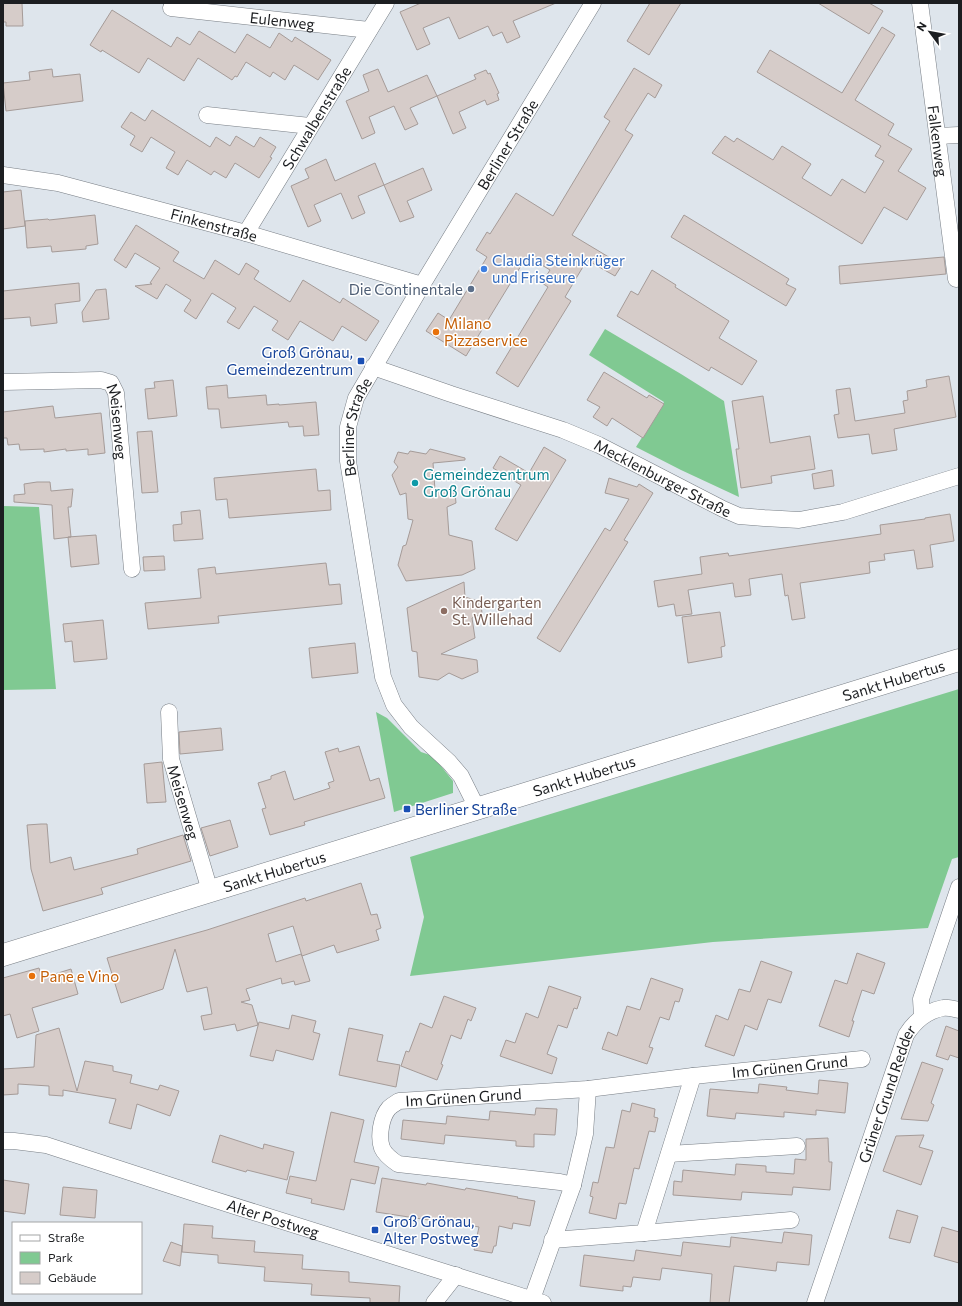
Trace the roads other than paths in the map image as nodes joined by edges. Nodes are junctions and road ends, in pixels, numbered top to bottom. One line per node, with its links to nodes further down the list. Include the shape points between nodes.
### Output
1 (386, 3): 5 (street, Schwalbenstraße)
2 (592, 3): 13 (street, Berliner Straße)
3 (920, 3): 9 (street, Falkenweg)
4 (171, 8): 5 (street, Eulenweg)
5 (369, 30): 7 (street, Schwalbenstraße)
6 (207, 115): 7 (street)
7 (310, 126): 11 (street, Schwalbenstraße)
8 (959, 134): 9 (street)
9 (938, 136): 12 (street, Falkenweg)
10 (3, 175): 11 (street, Finkenstraße, via 58,183)
11 (246, 233): 13 (street, Finkenstraße)
12 (956, 279)
13 (422, 285): 14 (street, Berliner Straße)
14 (373, 367): 16 (street, Mecklenburger Straße, via 563,430 599,445 740,516 799,520 843,512); 20 (street, Berliner Straße, via 356,398 348,428 348,461 383,677 394,705 411,727 461,776)
15 (3, 382): 17 (street, Meisenweg, via 101,380 111,383 116,393)
16 (959, 476)
17 (132, 569)
18 (959, 660): 20 (main road, Sankt Hubertus)
19 (168, 712): 22 (street, Meisenweg, via 171,759)
20 (477, 808): 22 (main road, Sankt Hubertus)
21 (959, 887): 25 (street, Grüner Grund Redder, via 921,999)
22 (210, 891): 23 (main road, Sankt Hubertus)
23 (3, 955)
24 (959, 1010): 25 (street, via 944,1007)
25 (922, 1016): 39 (street, Grüner Grund Redder, via 906,1035)
26 (862, 1059): 27 (street, Im Grünen Grund)
27 (693, 1076): 28 (street, Im Grünen Grund); 31 (street)
28 (588, 1089): 32 (street, via 585,1134); 32 (street, Im Grünen Grund, via 400,1101 388,1109 382,1127 382,1148 398,1164)
29 (3, 1141): 36 (street, Alter Postweg, via 46,1145)
30 (797, 1146): 31 (street)
31 (669, 1154): 34 (street)
32 (573, 1185): 35 (street)
33 (790, 1220): 34 (street)
34 (644, 1233): 35 (street)
35 (552, 1240): 37 (street)
36 (456, 1276): 37 (street, Alter Postweg); 38 (street)
37 (537, 1301)
38 (434, 1303)
39 (815, 1303)

